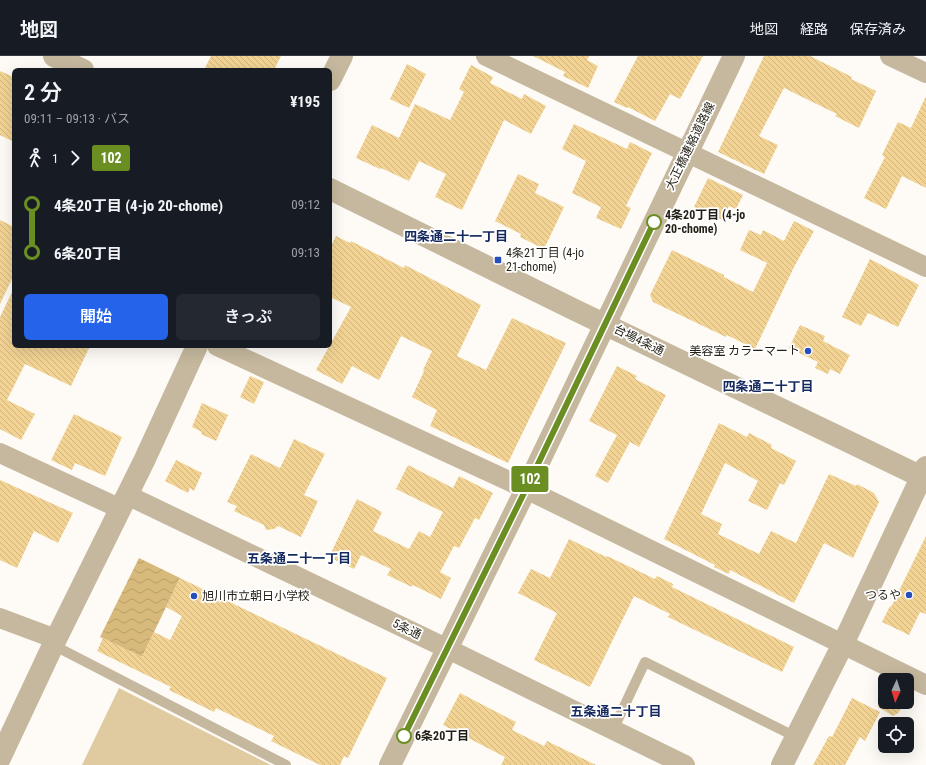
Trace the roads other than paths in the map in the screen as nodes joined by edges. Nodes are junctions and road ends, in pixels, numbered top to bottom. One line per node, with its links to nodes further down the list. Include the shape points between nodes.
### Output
1 (54, 56): 6 (street)
2 (342, 56): 8 (street)
3 (486, 56): 9 (street)
4 (734, 56): 9 (street, 大正橋連絡道路線)
5 (890, 56): 7 (street)
6 (79, 68)
7 (926, 73)
8 (332, 76)
9 (687, 153): 11 (street); 12 (street, 大正橋連絡道路線)
10 (332, 190): 12 (street, 台場4条通)
11 (926, 267)
12 (604, 323): 16 (street, 台場4条通); 17 (street, 大正橋連絡道路線)
13 (196, 348): 18 (street)
14 (221, 348): 17 (street)
15 (0, 453): 18 (street, 5条通)
16 (924, 474): 21 (street)
17 (526, 489): 21 (street); 22 (street, 大正橋連絡道路線)
18 (124, 502): 20 (street); 22 (street, 5条通)
19 (0, 618): 20 (street)
20 (55, 642): 26 (street); 27 (lane)
21 (843, 644): 23 (street); 25 (street)
22 (446, 648): 24 (street, 5条通); 28 (street, 大正橋連絡道路線)
23 (926, 685)
24 (614, 730): 25 (lane, via 645,662); 29 (street, 5条通)
25 (796, 737): 30 (street)
26 (0, 758)
27 (286, 765)
28 (390, 765)
29 (685, 765)
30 (782, 765)

